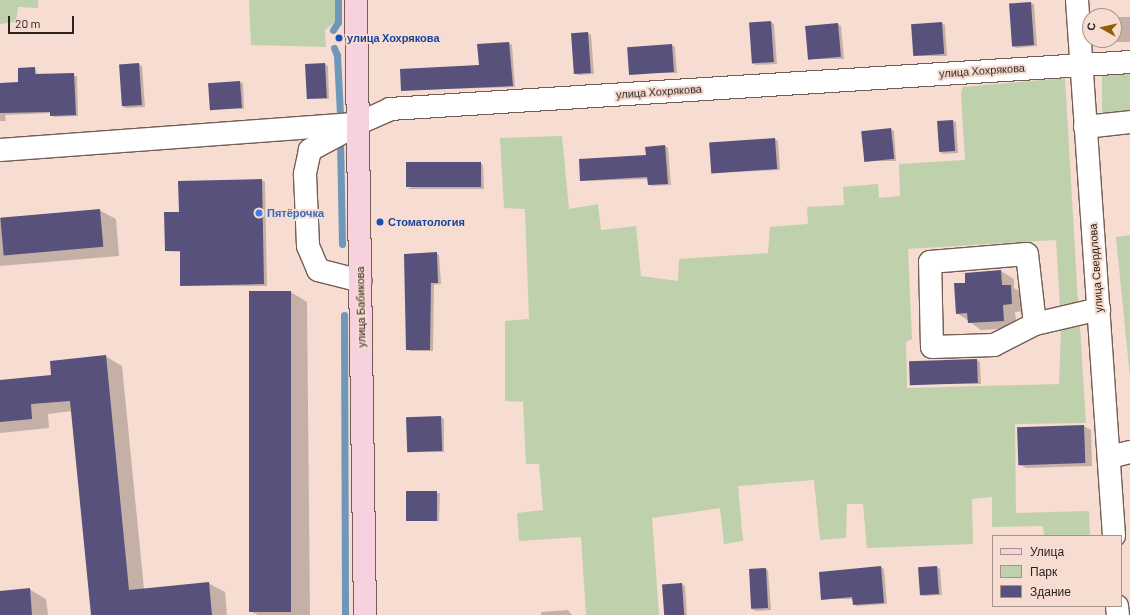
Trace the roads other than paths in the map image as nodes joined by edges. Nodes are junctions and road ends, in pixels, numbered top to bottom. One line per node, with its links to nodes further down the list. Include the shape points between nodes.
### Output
1 (356, 0): 6 (main road, улица Бабикова)
2 (1077, 0): 4 (street, улица Свердлова)
3 (1130, 62): 4 (street, улица Хохрякова)
4 (1082, 65): 6 (street, улица Хохрякова, via 390,109); 7 (street, улица Свердлова)
5 (1130, 122): 7 (street)
6 (357, 124): 8 (street, улица Хохрякова); 9 (main road, улица Бабикова); 9 (street, via 310,150 305,174 308,246 318,270)
7 (1086, 127): 10 (street, улица Свердлова)
8 (0, 150)
9 (361, 281): 14 (main road, улица Бабикова)
10 (1099, 309): 11 (street); 12 (street, улица Свердлова)
11 (1035, 324): 11 (street, via 1027,254 930,262 932,347 994,345)
12 (1120, 455): 13 (street, улица Свердлова)
13 (1114, 535)
14 (365, 615)

